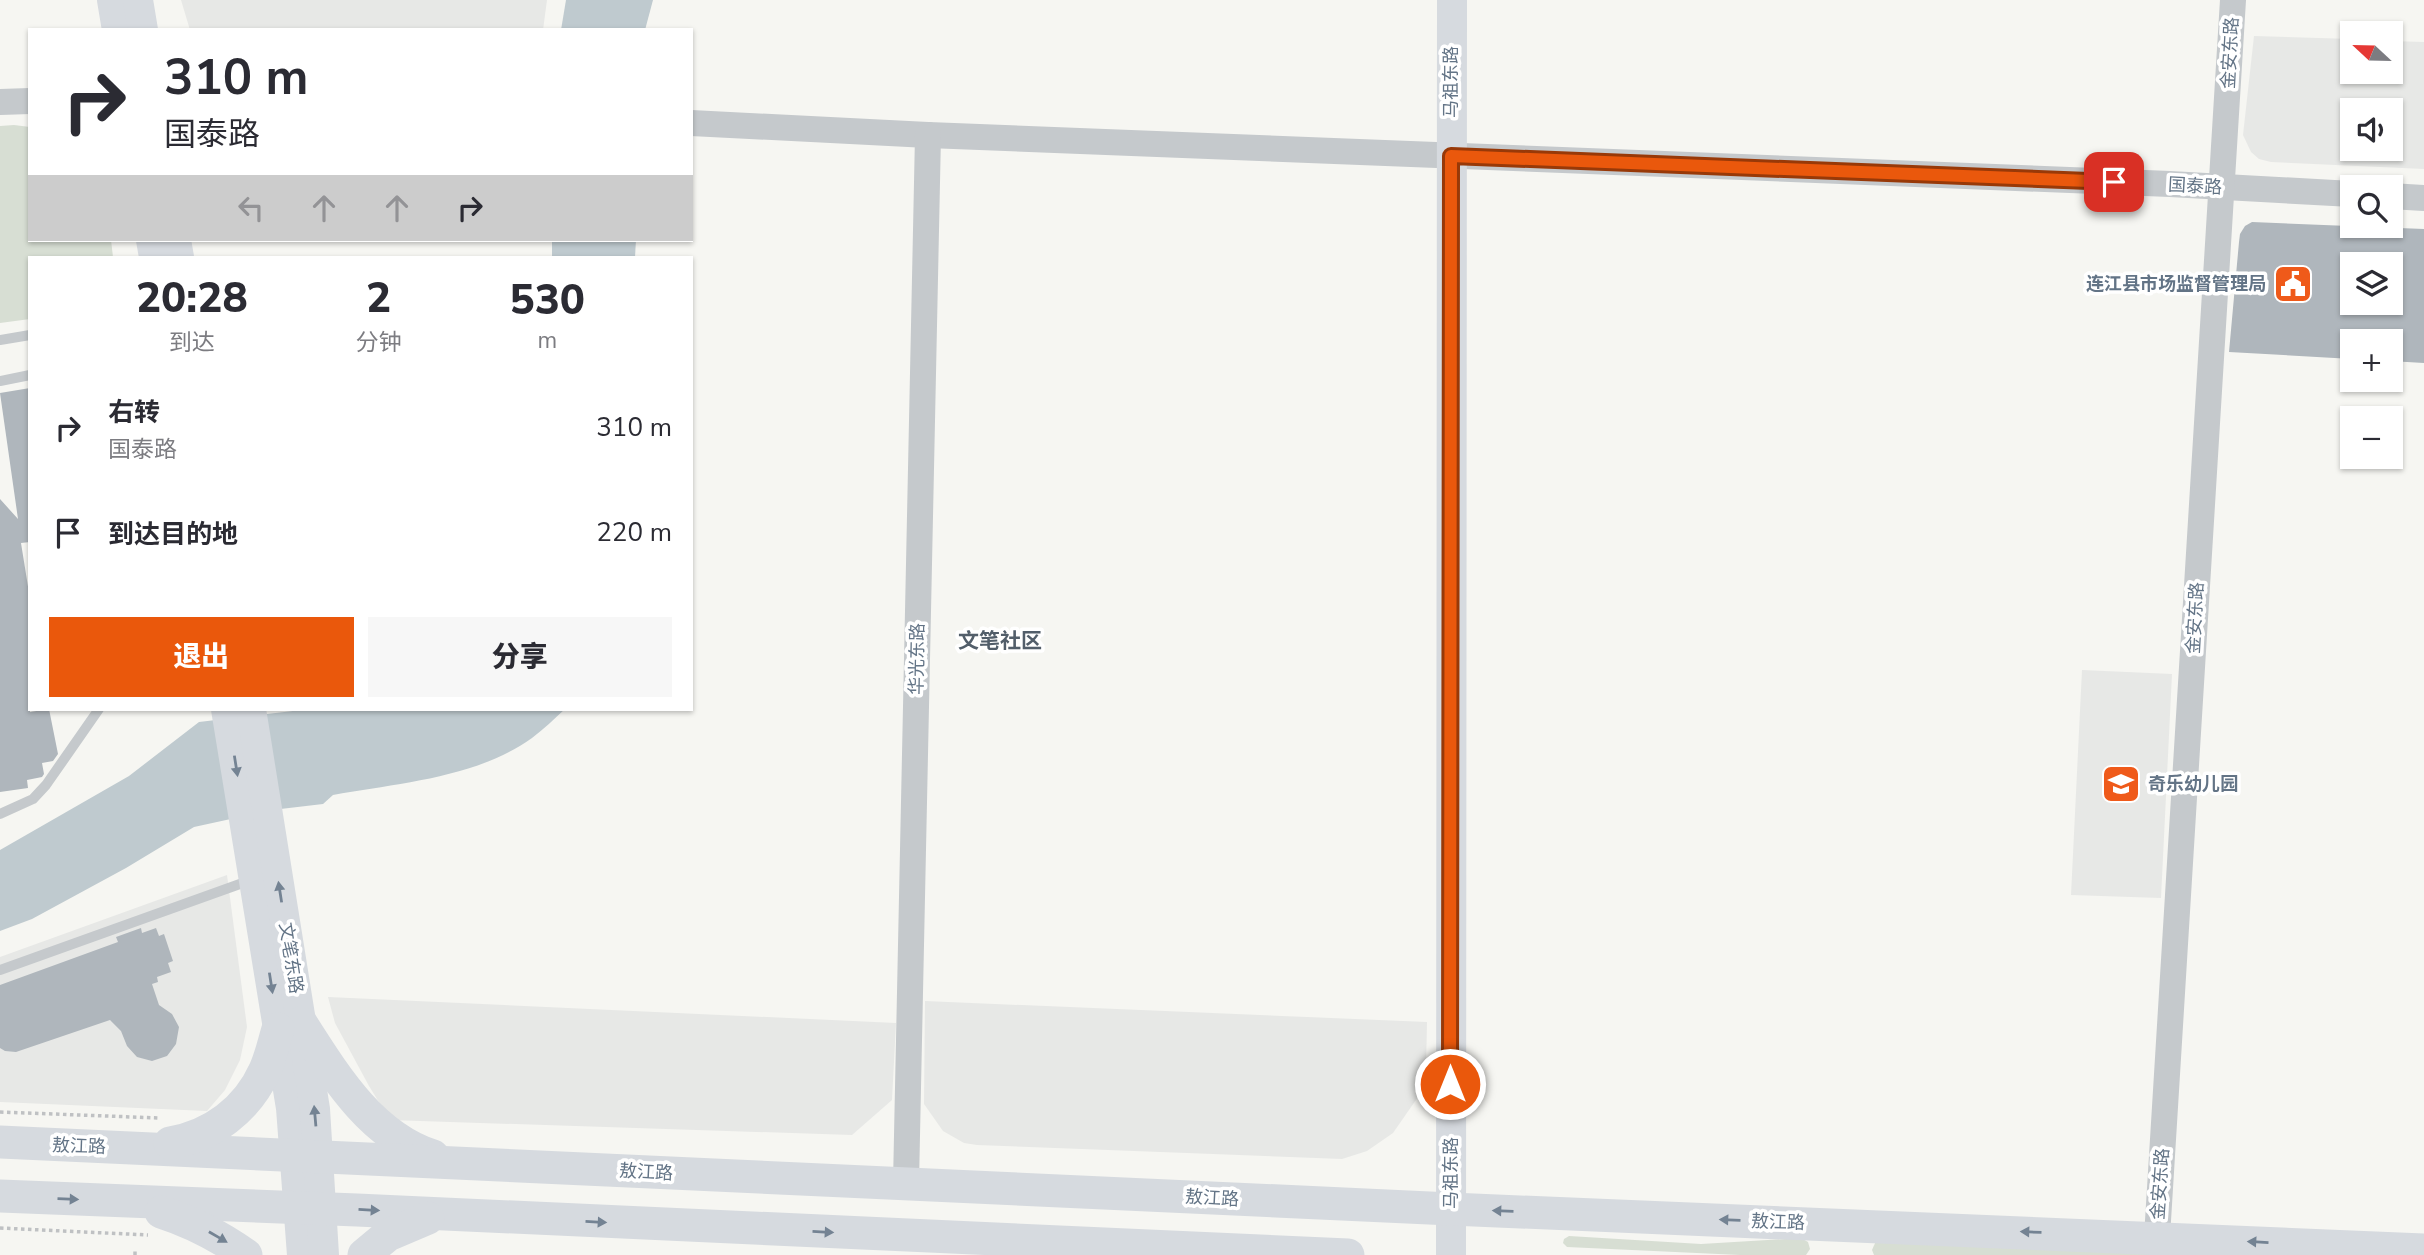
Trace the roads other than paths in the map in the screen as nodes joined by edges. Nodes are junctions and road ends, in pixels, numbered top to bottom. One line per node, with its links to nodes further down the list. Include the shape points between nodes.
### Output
1 (112, 0): 5 (main road)
2 (138, 0): 6 (main road)
3 (1452, 0): 11 (main road, 马祖东路)
4 (2233, 0): 12 (street, 金安东路)
5 (117, 28)
6 (143, 28)
7 (0, 102): 8 (street)
8 (28, 102)
9 (693, 123): 10 (street, 国泰路)
10 (928, 135): 11 (street, 国泰路); 31 (street, 华光东路)
11 (1451, 156): 12 (street, 国泰路); 35 (main road, 马祖东路)
12 (2221, 187): 13 (street, 国泰路); 37 (street, 金安东路)
13 (2340, 193)
14 (2403, 197): 15 (street)
15 (2424, 198)
16 (28, 335): 17 (lane)
17 (0, 340)
18 (28, 375): 19 (lane)
19 (0, 380)
20 (98, 711): 22 (lane, via 33,799)
21 (239, 711): 23 (main road, 文笔东路)
22 (0, 814)
23 (256, 818): 24 (main road, 文笔东路); 26 (main road, 文笔东路, one-way to 23)
24 (254, 879): 25 (lane); 26 (main road, 文笔东路, one-way to 26)
25 (0, 970)
26 (289, 1026): 28 (main road, via 265,1071 228,1121 189,1140); 29 (main road, 文笔东路, via 315,1109); 30 (main road, via 393,1138)
27 (0, 1142): 28 (main road, 敖江路)
28 (113, 1147): 29 (main road, 敖江路)
29 (307, 1156): 30 (main road, 敖江路); 34 (main road, 文笔东路)
30 (459, 1164): 31 (main road, 敖江路)
31 (906, 1183): 35 (main road, 敖江路)
32 (0, 1196): 33 (main road, one-way to 33)
33 (108, 1201): 34 (main road); 40 (main road, one-way to 40, via 187,1221)
34 (311, 1209): 36 (main road, one-way to 36); 41 (main road); 42 (main road)
35 (1451, 1209): 37 (main road, 敖江路, one-way to 35); 45 (main road, 马祖东路)
36 (452, 1215): 38 (main road, one-way to 38); 43 (main road, via 421,1219 388,1235)
37 (2157, 1237): 39 (main road, 敖江路, one-way to 37)
38 (912, 1246): 44 (main road)
39 (2424, 1250)
40 (246, 1255)
41 (302, 1255)
42 (324, 1255)
43 (364, 1255)
44 (1348, 1255)
45 (1451, 1255)

